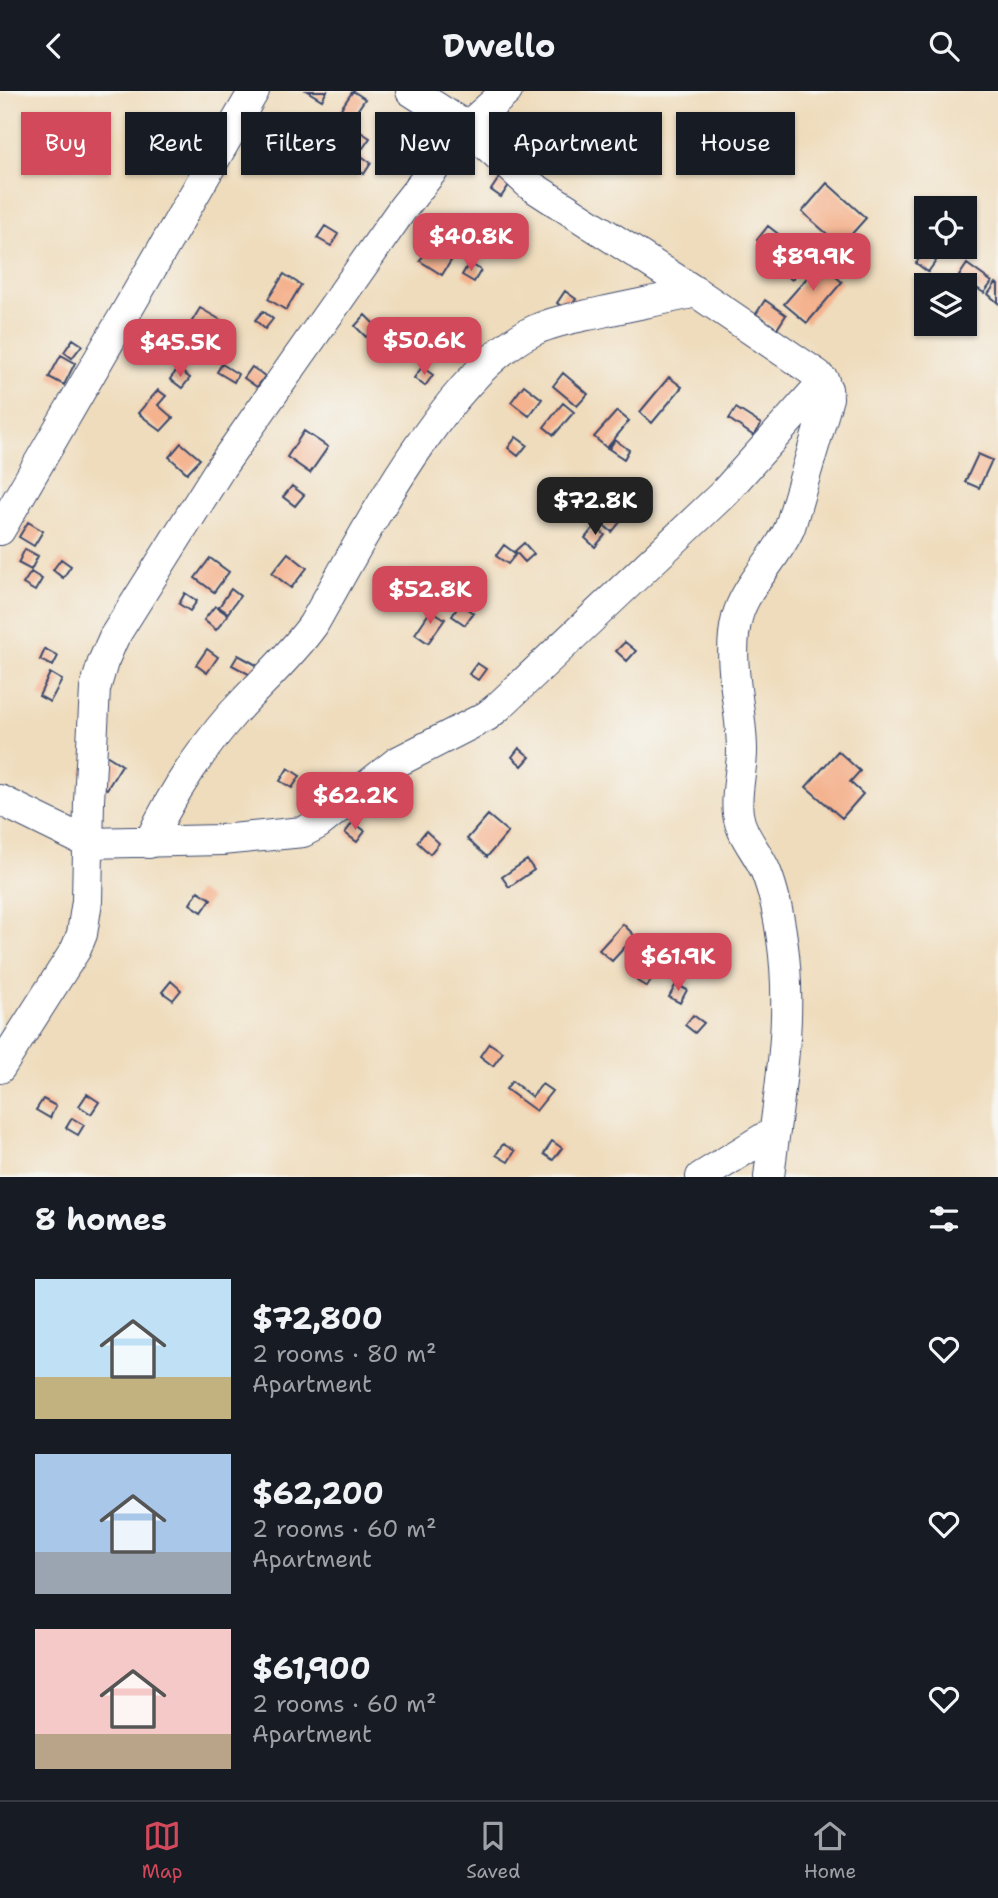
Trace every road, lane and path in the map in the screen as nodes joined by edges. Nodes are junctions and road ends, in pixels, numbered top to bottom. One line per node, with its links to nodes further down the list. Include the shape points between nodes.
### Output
1 (254, 91): 10 (street)
2 (411, 91): 4 (street)
3 (507, 91): 5 (street)
4 (444, 112)
5 (475, 120)
6 (475, 134): 8 (street, via 530,185)
7 (429, 175): 12 (street, via 221,467 114,637 95,689)
8 (696, 292): 9 (street); 13 (street, via 536,329 483,366 432,428 313,625 291,655 234,712 184,778)
9 (824, 381): 13 (street, via 723,494 487,716 397,762 303,832); 15 (street, via 828,398 790,527 744,602 733,644 742,750 738,814 772,892 787,989 786,1044)
10 (0, 530)
11 (0, 800): 12 (street)
12 (88, 843): 13 (street); 14 (street, via 82,934)
13 (149, 843)
14 (0, 1068)
15 (775, 1131): 16 (street); 17 (street)
16 (701, 1177)
17 (769, 1177)

